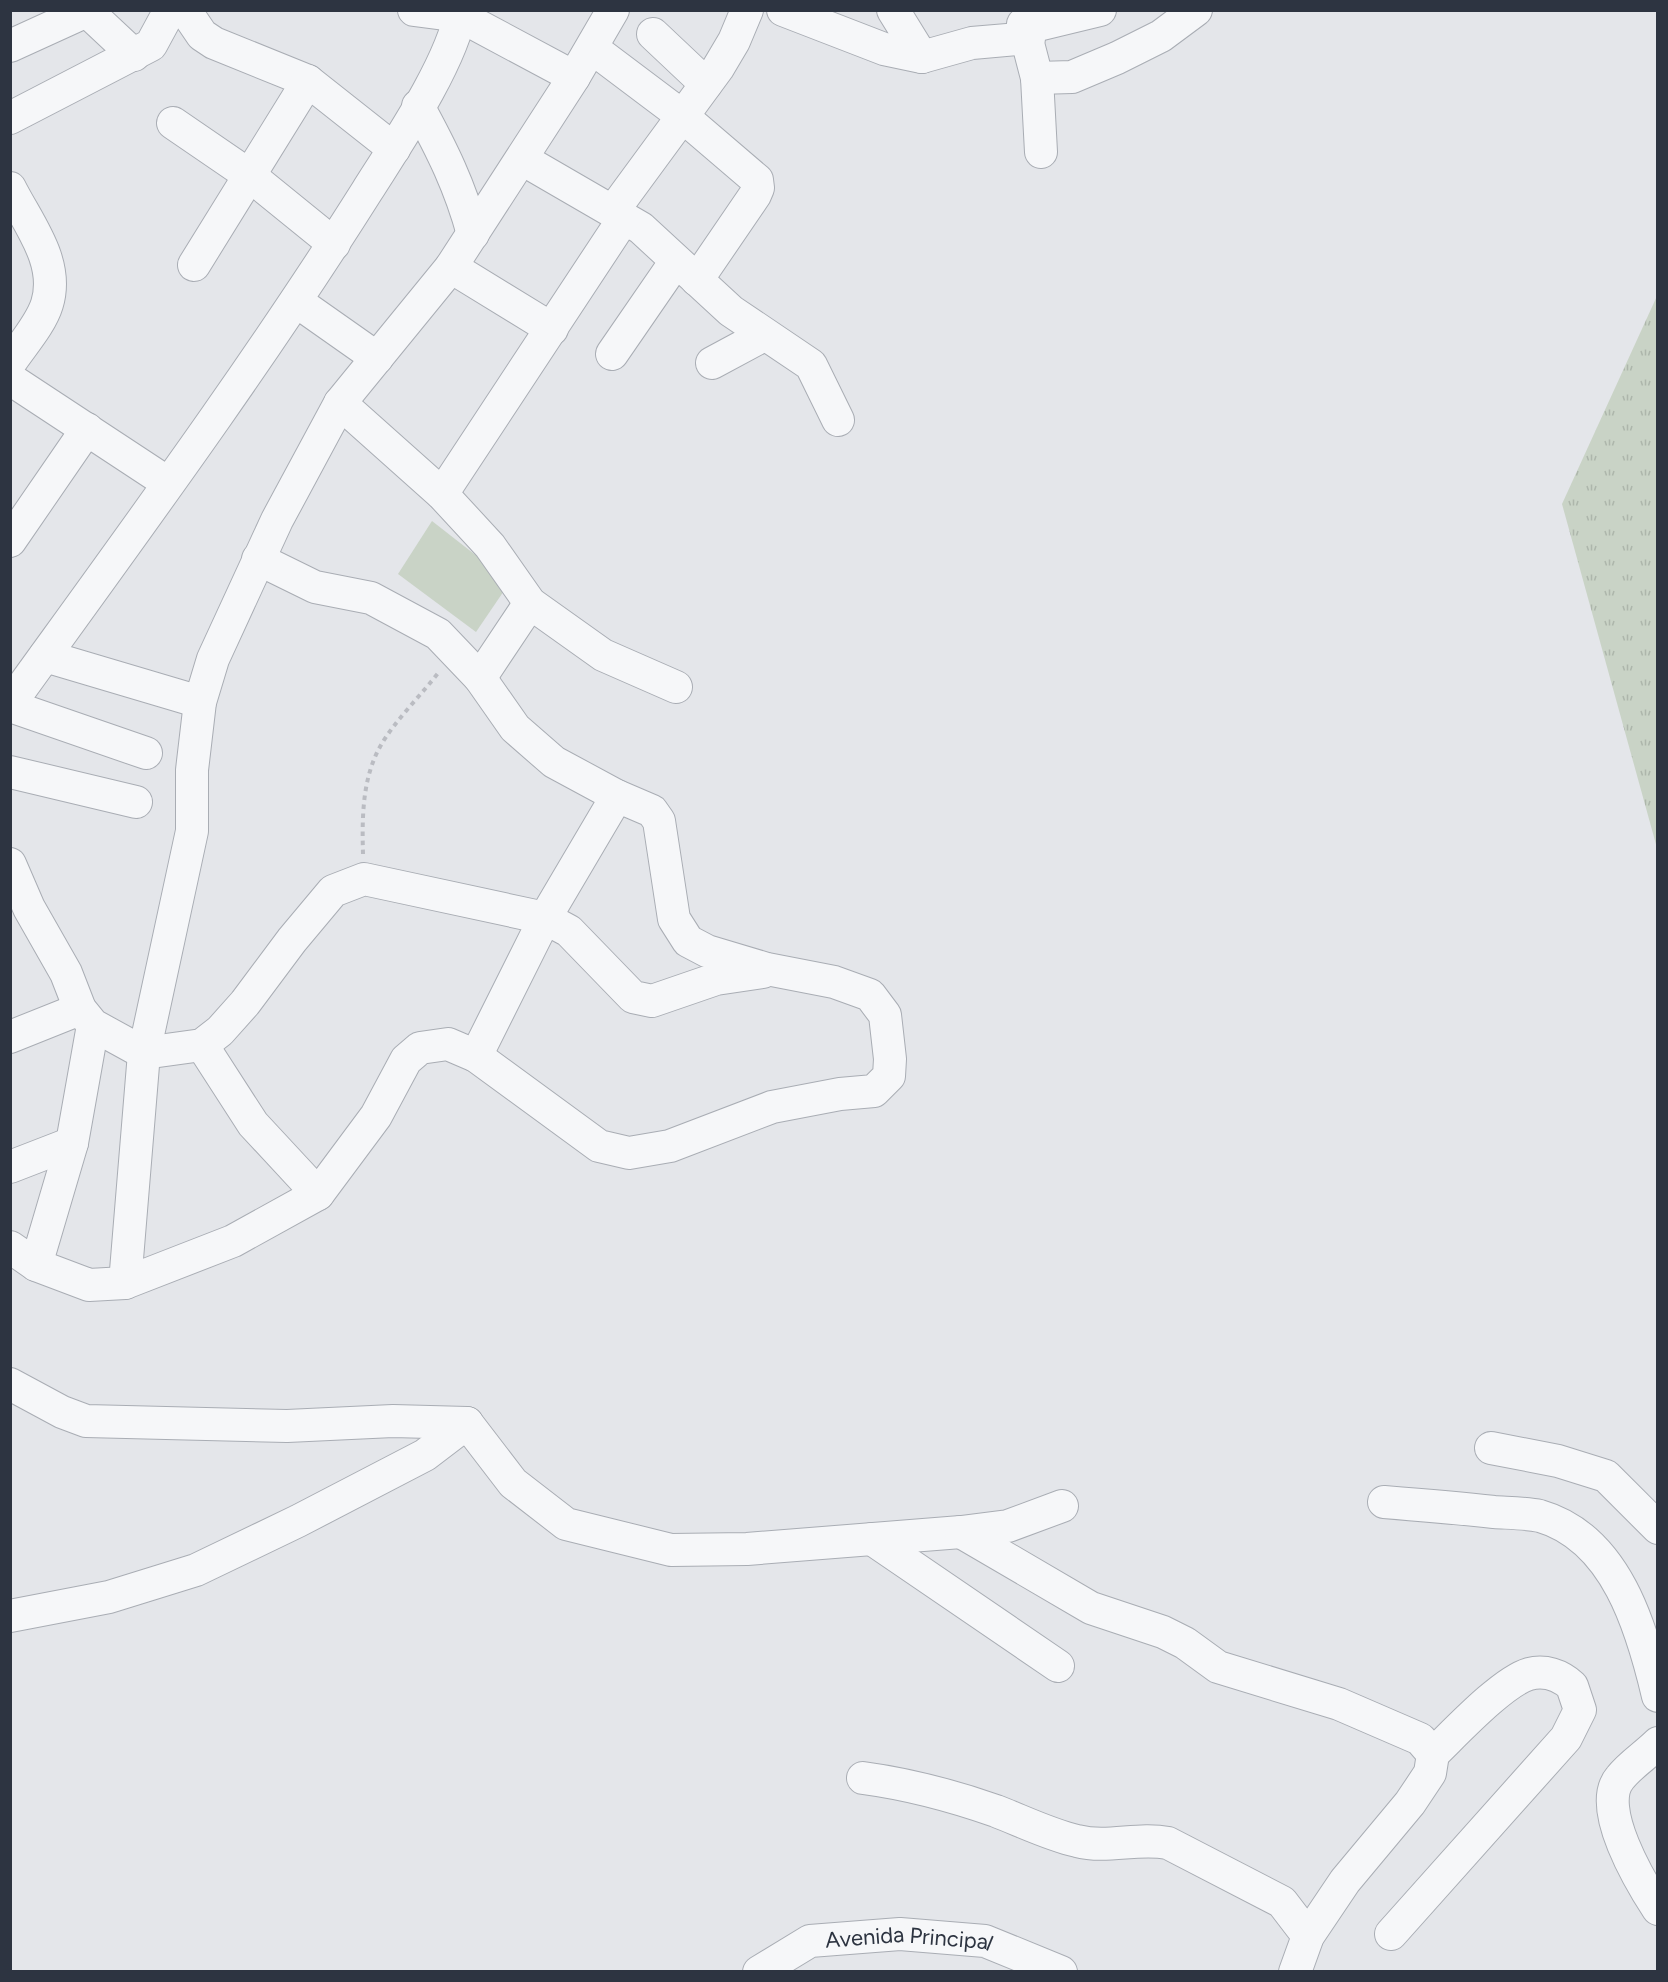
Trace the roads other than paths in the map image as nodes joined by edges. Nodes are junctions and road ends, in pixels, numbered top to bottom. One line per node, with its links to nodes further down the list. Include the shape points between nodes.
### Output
1 (170, 10): 16 (street, via 151,45)
2 (185, 10): 20 (street, via 202,35 214,43)
3 (414, 10): 11 (street)
4 (613, 10): 15 (street)
5 (747, 10): 21 (street, via 734,41)
6 (783, 10): 17 (street, via 884,49)
7 (893, 10): 17 (street)
8 (1100, 10): 12 (street, via 1038,26)
9 (1196, 10): 19 (street, via 1161,36 1117,58 1072,77)
10 (88, 11): 14 (street); 16 (street)
11 (460, 13): 18 (street); 22 (street, via 446,56)
12 (1023, 24): 17 (street); 19 (street)
13 (653, 34): 21 (street)
14 (10, 46)
15 (592, 48): 18 (street); 23 (street)
16 (134, 56): 24 (street)
17 (922, 57)
18 (574, 77): 28 (street)
19 (1037, 78): 27 (street)
20 (308, 81): 26 (street); 29 (street)
21 (706, 84): 23 (street)
22 (418, 106): 26 (street); 32 (street, via 450,164)
23 (681, 115): 31 (street); 36 (street, via 757,180 759,188)
24 (10, 118)
25 (172, 123): 29 (street)
26 (394, 148): 33 (street)
27 (1041, 152)
28 (522, 159): 31 (street); 32 (street)
29 (249, 175): 33 (street); 34 (street)
30 (10, 188): 42 (street, via 45,253 52,278 47,306)
31 (618, 215): 36 (street, via 641,228); 38 (street)
32 (473, 234): 35 (street)
33 (334, 244): 37 (street)
34 (194, 265)
35 (451, 267): 38 (street); 41 (street)
36 (687, 271): 39 (street); 40 (street)
37 (296, 301): 41 (street); 48 (street)
38 (552, 329): 49 (street)
39 (764, 335): 43 (street); 46 (street, via 811,364)
40 (612, 354)
41 (377, 358): 45 (street)
42 (10, 363)
43 (712, 363)
44 (10, 379): 47 (street)
45 (340, 403): 49 (street); 51 (street)
46 (838, 420)
47 (87, 429): 48 (street); 50 (street)
48 (168, 483): 53 (street)
49 (442, 494): 52 (street, via 490,546)
50 (10, 541)
51 (258, 559): 54 (street, via 315,586 372,598 438,634); 56 (street, via 213,659)
52 (530, 603): 54 (street); 55 (street, via 603,655)
53 (45, 656): 56 (street); 57 (street)
54 (480, 678): 60 (street, via 515,728 554,762)
55 (676, 687)
56 (200, 702): 69 (street, via 192,770 192,831)
57 (10, 705): 58 (street)
58 (146, 753)
59 (10, 772): 61 (street)
60 (617, 796): 64 (street); 65 (street, via 652,811 659,822 674,920 688,940 707,951)
61 (136, 802)
62 (10, 864): 63 (street)
63 (20, 912): 66 (street, via 66,973)
64 (545, 918): 65 (street, via 568,931 633,997 652,1001 716,979); 68 (street, via 364,879 333,891 245,1003); 70 (street)
65 (776, 970): 70 (street, via 834,982 870,995 885,1015 890,1059 889,1076 874,1091 772,1107 670,1146 629,1153 599,1146)
66 (86, 1017): 67 (street); 69 (street); 71 (street)
67 (10, 1037)
68 (202, 1045): 69 (street); 73 (street, via 253,1124)
69 (144, 1053): 76 (street)
70 (476, 1056): 73 (street, via 448,1044 420,1048 406,1060 376,1116)
71 (72, 1143): 72 (street); 75 (street)
72 (10, 1167)
73 (318, 1194): 76 (street, via 233,1241)
74 (10, 1247): 75 (street)
75 (36, 1265): 76 (street, via 89,1285)
76 (125, 1283)
77 (10, 1384): 78 (street, via 86,1421 287,1426 393,1421)
78 (467, 1423): 84 (street, via 513,1483 566,1524 671,1551); 85 (street, via 425,1455 196,1570 109,1597)
79 (1491, 1448): 82 (street, via 1558,1461 1606,1476)
80 (1384, 1502): 87 (street, via 1539,1516 1572,1532 1598,1554 1617,1579 1648,1652)
81 (1062, 1506): 83 (street, via 1008,1526)
82 (1658, 1528)
83 (961, 1532): 84 (street); 89 (street, via 1091,1608 1163,1632 1218,1667 1359,1713 1420,1739)
84 (872, 1539): 86 (street)
85 (10, 1616)
86 (1058, 1666)
87 (1658, 1696)
88 (1658, 1743): 91 (street, via 1619,1779 1614,1813 1621,1839)
89 (1433, 1754): 92 (street, via 1479,1710 1528,1674 1551,1674 1572,1686 1580,1710 1566,1738); 93 (street, via 1430,1773 1415,1796 1345,1881)
90 (863, 1778): 93 (street, via 902,1783 1077,1841 1104,1845 1148,1839 1168,1843 1282,1902)
91 (1658, 1910)
92 (1391, 1934)
93 (1308, 1936): 96 (street)
94 (759, 1971): 95 (street, Avenida Principal, via 810,1941 900,1934 985,1941)
95 (1061, 1971)
96 (1295, 1971)

